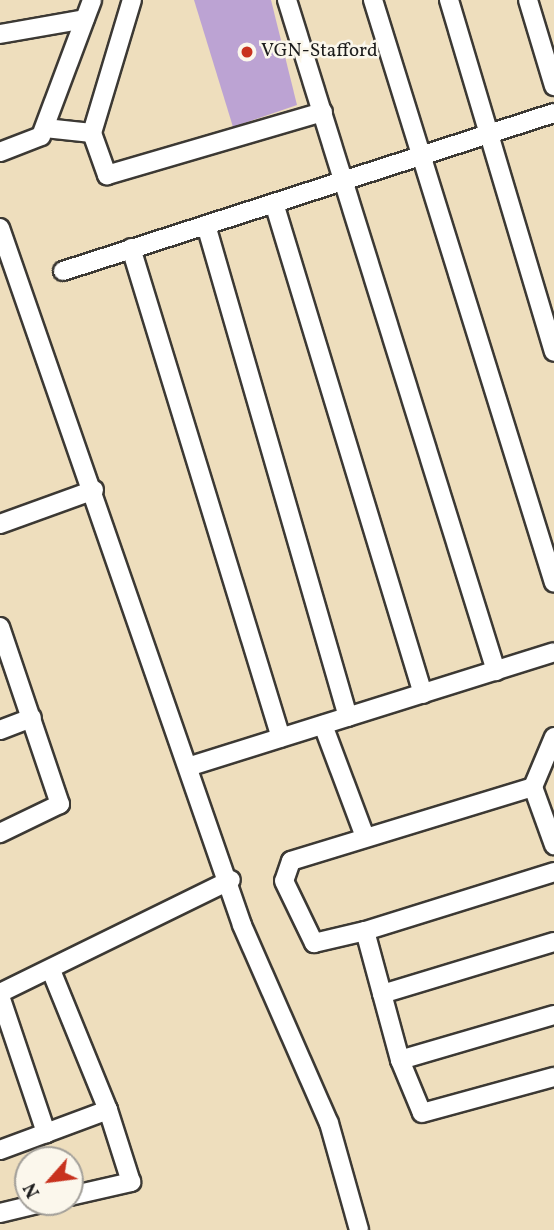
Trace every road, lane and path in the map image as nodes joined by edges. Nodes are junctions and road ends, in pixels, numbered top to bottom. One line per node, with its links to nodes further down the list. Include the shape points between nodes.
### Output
1 (92, 0): 7 (street)
2 (132, 0): 13 (street)
3 (287, 0): 10 (street)
4 (373, 0): 16 (street)
5 (449, 0): 14 (street)
6 (528, 0): 9 (street)
7 (85, 19): 8 (street); 12 (street)
8 (0, 34)
9 (554, 86)
10 (323, 112): 13 (street, via 107,175); 17 (street)
11 (554, 113): 14 (street)
12 (45, 128): 13 (street); 15 (street, via 41,136)
13 (92, 133)
14 (489, 134): 16 (street); 23 (street)
15 (0, 152)
16 (422, 156): 17 (street); 26 (street)
17 (345, 180): 18 (street); 29 (street)
18 (274, 203): 19 (street); 30 (street)
19 (206, 225): 21 (street); 31 (street)
20 (0, 228): 24 (street)
21 (131, 248): 22 (street); 36 (street)
22 (63, 271)
23 (554, 352)
24 (94, 490): 25 (street); 37 (street)
25 (0, 524)
26 (554, 583)
27 (1, 635): 32 (street)
28 (554, 652): 29 (street)
29 (496, 671): 30 (street)
30 (423, 694): 31 (street)
31 (348, 717): 33 (street)
32 (32, 718): 34 (street); 40 (street, via 60,804)
33 (323, 725): 36 (street); 41 (street)
34 (0, 730)
35 (554, 737): 38 (street)
36 (281, 738): 37 (street)
37 (191, 766): 44 (street)
38 (533, 787): 39 (street); 41 (street)
39 (549, 809): 42 (street)
40 (0, 833)
41 (365, 837): 45 (street, via 290,861 284,870 314,943)
42 (554, 845)
43 (554, 872): 45 (street)
44 (231, 880): 47 (street); 57 (street, via 242,925 328,1123)
45 (365, 930): 49 (street)
46 (554, 942): 49 (street)
47 (51, 970): 48 (street); 53 (street)
48 (0, 995): 54 (street)
49 (382, 995): 51 (street)
50 (554, 1015): 51 (street)
51 (400, 1060): 52 (street, via 422,1113)
52 (554, 1077)
53 (108, 1110): 54 (street); 56 (street, via 131,1182)
54 (46, 1133): 55 (street)
55 (0, 1150)
56 (84, 1193)
57 (359, 1230)

